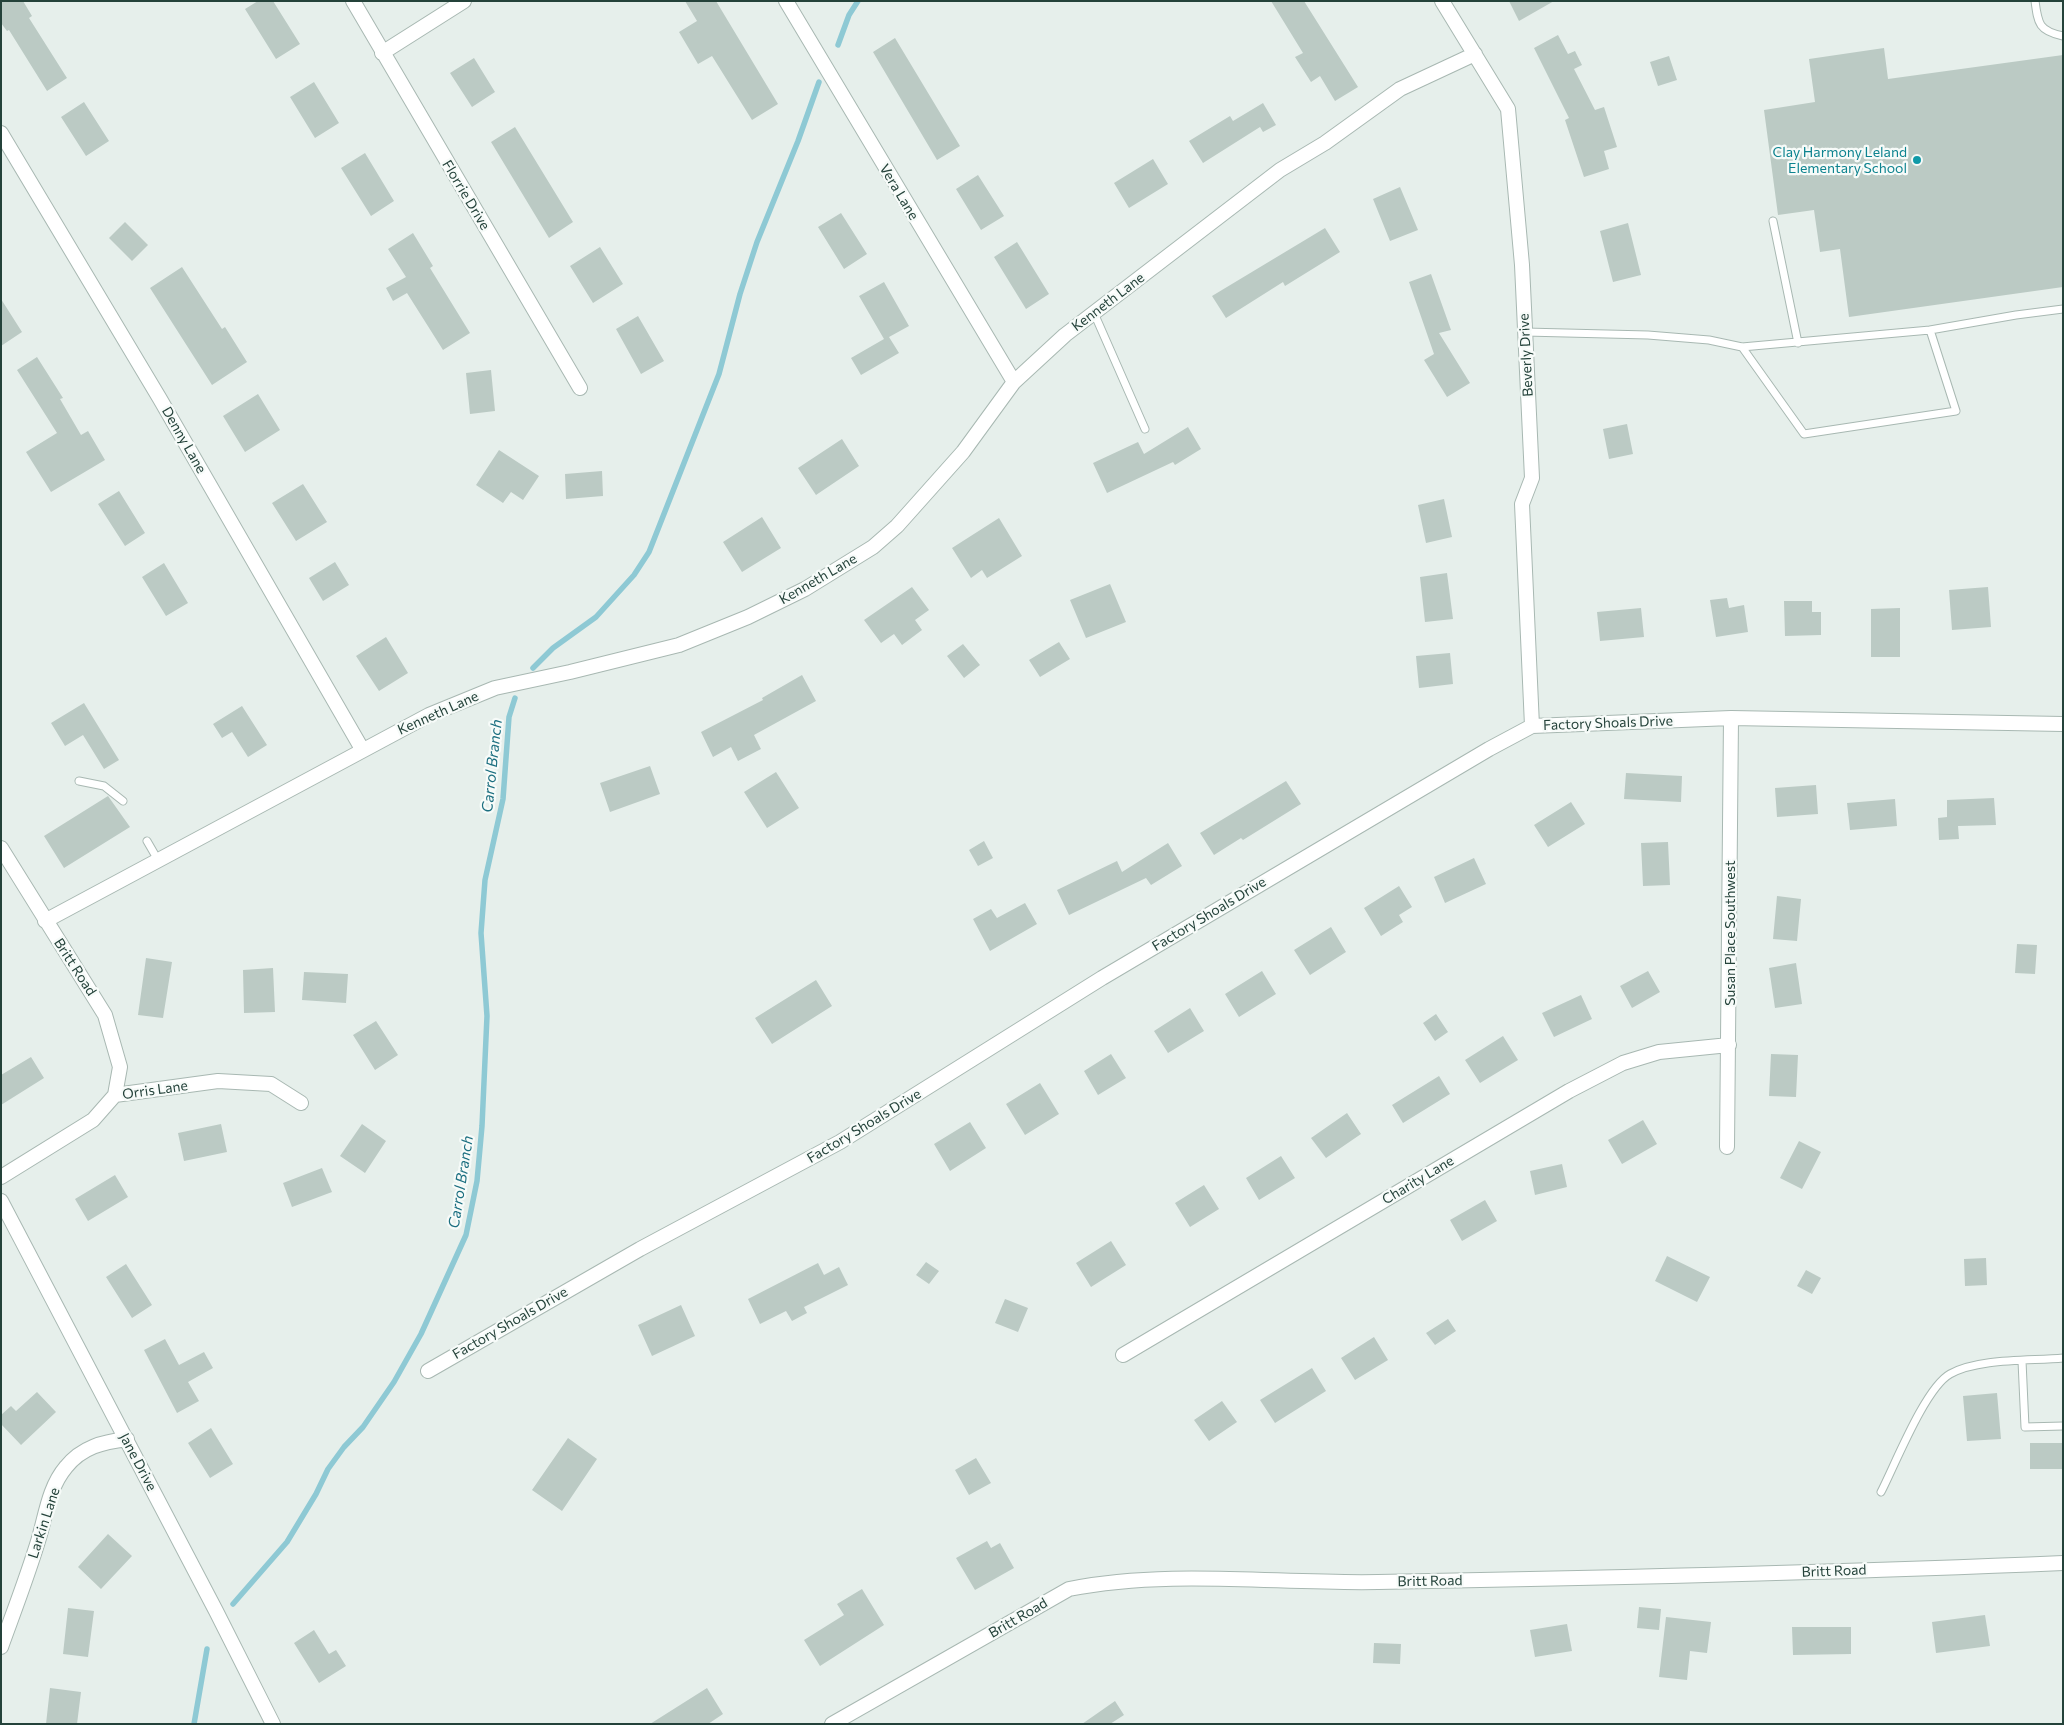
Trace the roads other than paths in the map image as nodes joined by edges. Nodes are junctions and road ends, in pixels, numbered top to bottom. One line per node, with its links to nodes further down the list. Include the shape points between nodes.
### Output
1 (353, 1): 7 (street, Florrie Drive)
2 (464, 1): 7 (street)
3 (786, 1): 17 (street, Vera Lane)
4 (1442, 1): 8 (street, Beverly Drive)
5 (2035, 1): 6 (lane, via 2038,21 2048,33)
6 (2063, 36)
7 (382, 53): 18 (street, Florrie Drive)
8 (1475, 54): 12 (street, Kenneth Lane, via 1400,89 1280,170); 14 (street, Beverly Drive, via 1508,109)
9 (1, 133): 23 (street, Denny Lane)
10 (1773, 221): 15 (lane)
11 (2063, 309): 13 (lane)
12 (1094, 313): 17 (street, Kenneth Lane); 19 (lane)
13 (1930, 330): 15 (lane); 16 (lane, via 1956,411 1804,434)
14 (1525, 332): 16 (lane, via 1656,336 1709,340); 22 (street, Beverly Drive, via 1532,478 1522,504)
15 (1798, 343): 16 (lane)
16 (1742, 347)
17 (1014, 382): 23 (street, Kenneth Lane, via 964,452 897,526 873,547 805,589 679,645 496,688 429,715)
18 (580, 388)
19 (1145, 429)
20 (1731, 718): 21 (street, Factory Shoals Drive); 22 (street, Factory Shoals Drive); 30 (street, Susan Place Southwest)
21 (2063, 724)
22 (1532, 726): 39 (street, Factory Shoals Drive, via 1102,978 840,1142 640,1249)
23 (362, 749): 28 (street, Kenneth Lane)
24 (79, 780): 25 (lane, via 104,786)
25 (123, 801)
26 (147, 841): 28 (lane)
27 (1, 848): 29 (street, Britt Road)
28 (158, 860): 29 (street, Kenneth Lane)
29 (45, 921): 31 (street, Britt Road, via 106,1015 120,1067)
30 (1729, 1045): 33 (street, Susan Place Southwest); 36 (street, Charity Lane, via 1659,1052 1623,1063 1560,1096)
31 (115, 1095): 32 (street, Orris Lane, via 227,1082 271,1084); 34 (street, Orris Lane, via 93,1120)
32 (301, 1103)
33 (1727, 1147)
34 (1, 1177)
35 (1, 1201): 41 (street, Jane Drive)
36 (1123, 1355)
37 (2063, 1358): 38 (lane)
38 (2022, 1361): 40 (lane, via 2024,1427); 42 (lane, via 1979,1364 1949,1374 1927,1399)
39 (428, 1371)
40 (2063, 1426)
41 (127, 1439): 44 (street, Larkin Lane, via 104,1442 86,1450 65,1468 54,1487); 45 (street, Jane Drive)
42 (1881, 1492)
43 (2063, 1563): 46 (street, Britt Road, via 1719,1576 1364,1582 1168,1579 1093,1584 1069,1589)
44 (1, 1647)
45 (273, 1724)
46 (832, 1724)

